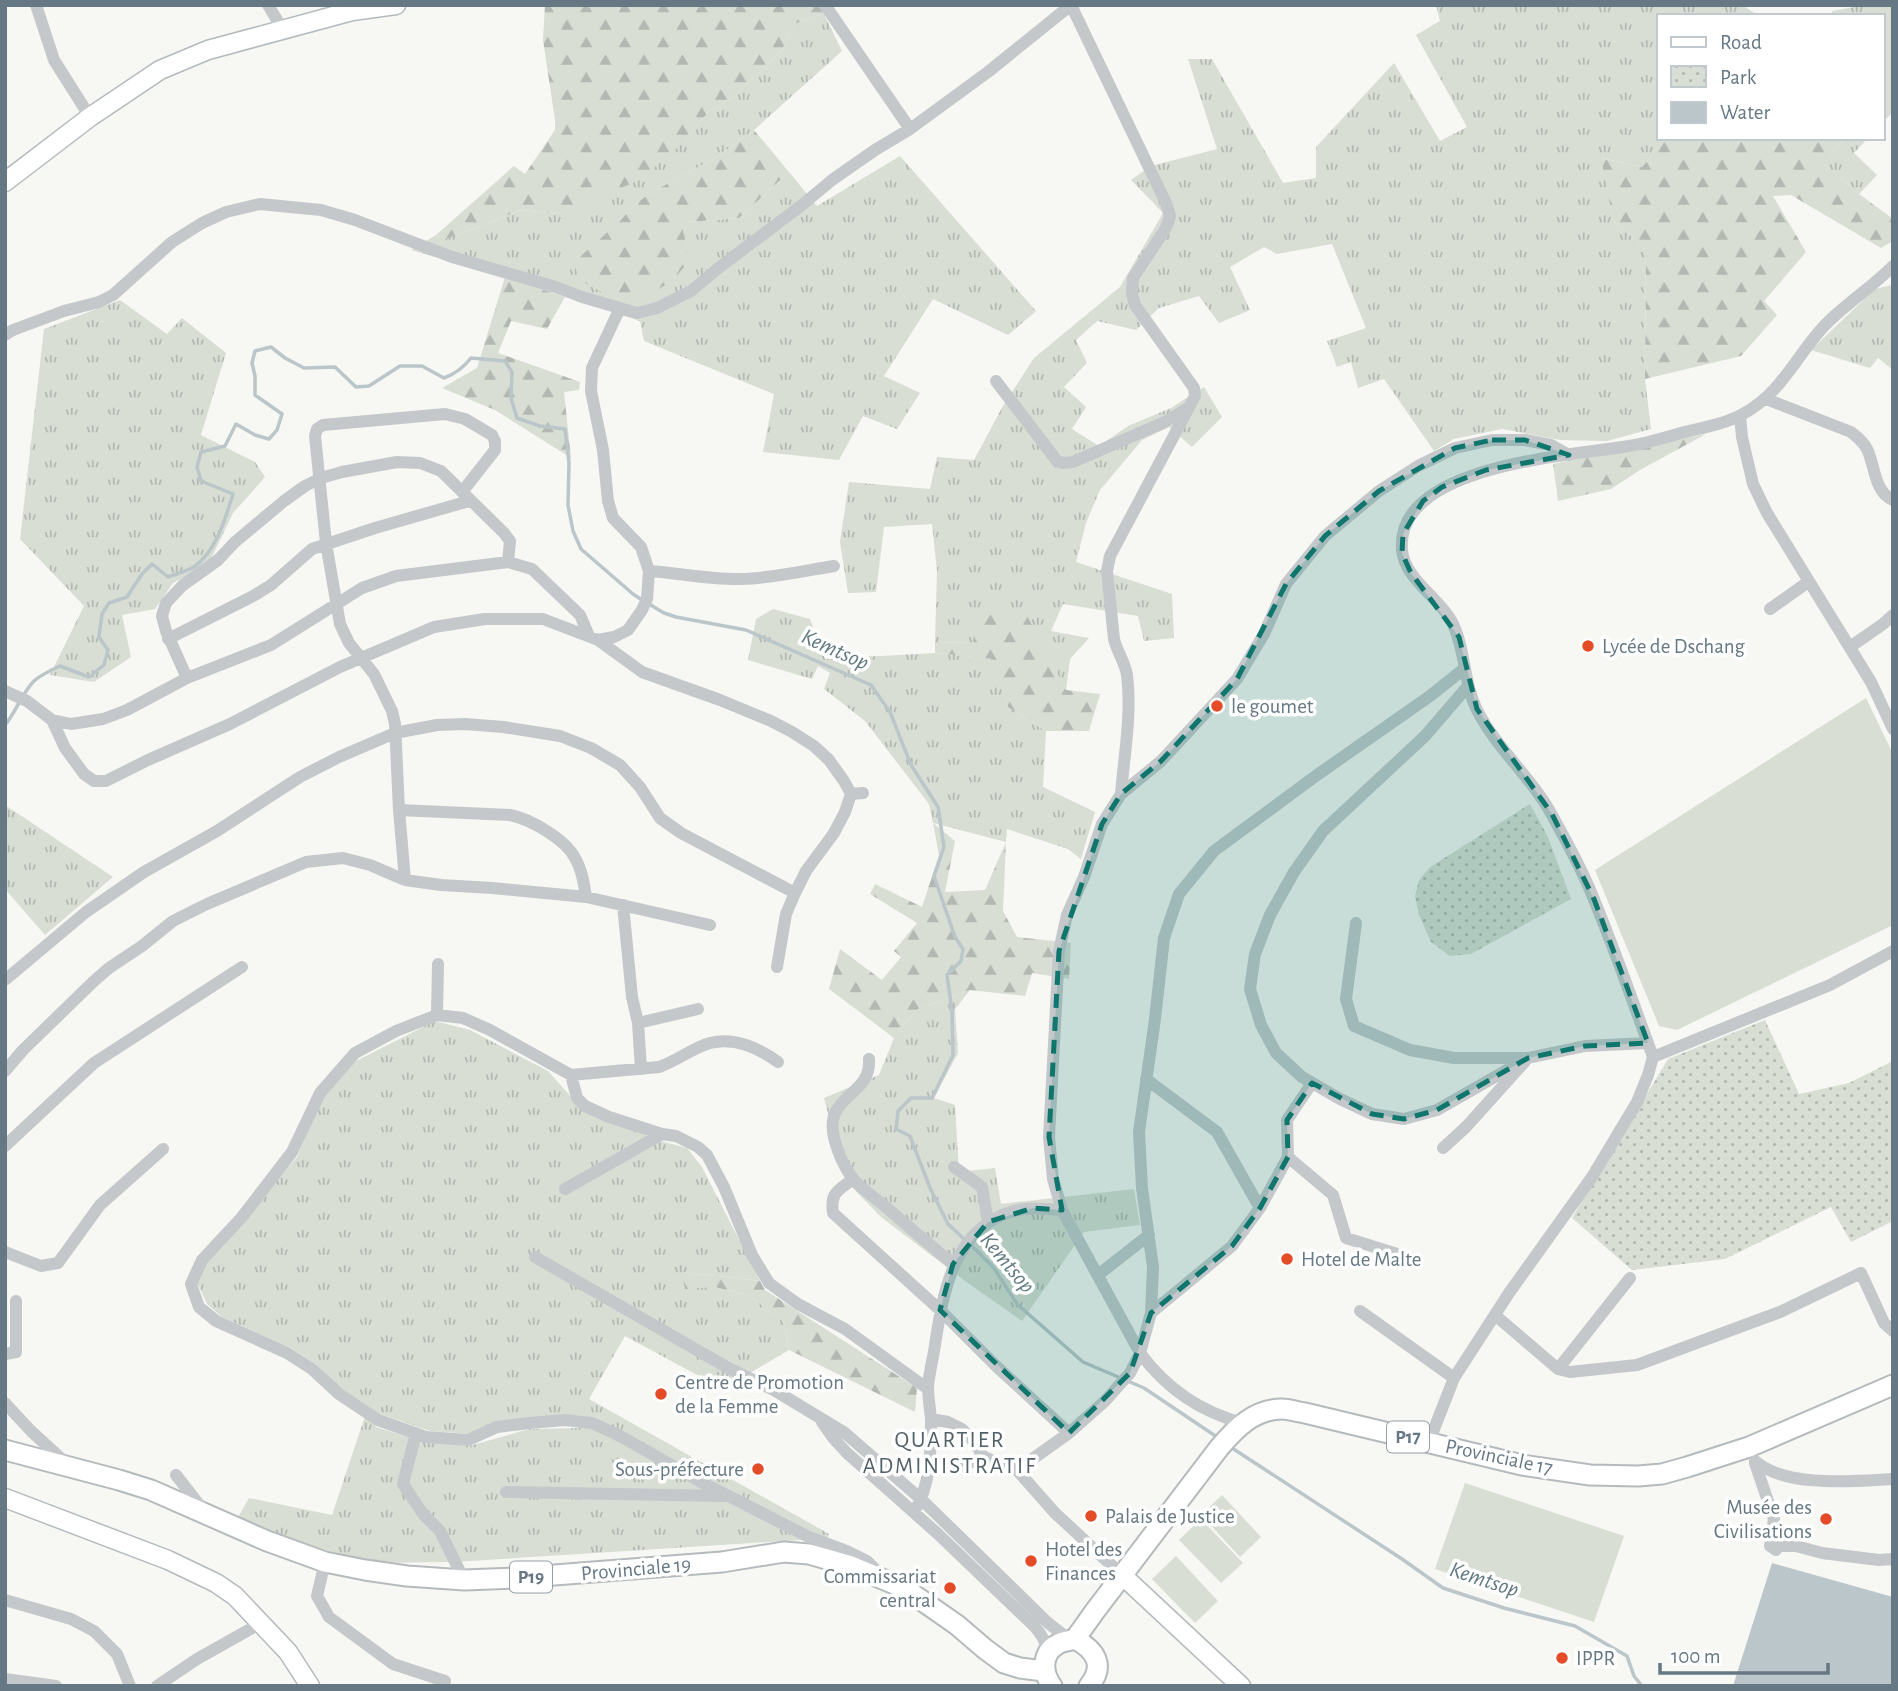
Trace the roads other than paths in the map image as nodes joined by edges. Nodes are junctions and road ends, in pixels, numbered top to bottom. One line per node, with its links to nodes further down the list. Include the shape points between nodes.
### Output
1 (36, 5): 7 (street, via 54,60)
2 (268, 5): 6 (street)
3 (396, 5): 6 (street, via 352,11)
4 (825, 5): 8 (street)
5 (1071, 5): 8 (street); 15 (street, via 1170,216 1133,278 1132,294 1135,305 1194,388)
6 (283, 30): 7 (street, via 208,50 160,71)
7 (90, 117): 9 (street)
8 (911, 130): 11 (street, via 832,180 691,291 637,313)
9 (5, 182)
10 (1891, 270): 14 (street, via 1825,325)
11 (620, 308): 12 (street, via 452,257 321,210 260,204 202,223 100,302); 24 (street, via 592,368 591,391 613,518 641,547)
12 (5, 335)
13 (996, 381): 15 (street, via 1063,463 1165,422)
14 (1766, 399): 16 (street); 20 (street, via 1851,432 1868,452 1882,493)
15 (1189, 407): 40 (street, via 1110,556 1107,571 1114,639 1127,672)
16 (1740, 416): 17 (street, via 1632,446); 25 (street, via 1753,484)
17 (1569, 455): 33 (street, via 1486,470 1442,487 1409,519 1402,552 1411,573 1449,617 1459,637); 40 (street, via 1551,445 1492,440 1455,448 1379,491 1325,536 1286,584 1237,679 1161,761)
18 (321, 478): 19 (street, via 397,462 420,463 441,471); 19 (street, via 315,436 323,425 445,414 465,419 495,441 495,450); 21 (street); 30 (street, via 284,501 172,596 162,616)
19 (466, 496): 21 (street); 22 (street, via 510,541)
20 (1893, 500)
21 (326, 543): 26 (street); 30 (street, via 312,549 256,596)
22 (508, 562): 26 (street, via 396,576); 29 (street, via 532,569 580,615)
23 (834, 566): 24 (street, via 742,579)
24 (649, 571): 29 (street, via 648,599 628,630 614,637)
25 (1808, 582): 27 (street); 31 (street)
26 (336, 603): 32 (street, via 340,624); 34 (street, via 271,645)
27 (1770, 609)
28 (1893, 615): 31 (street)
29 (593, 638): 32 (street, via 543,619 485,619 434,627); 43 (street, via 642,672 792,732 829,760 857,794)
30 (168, 639): 34 (street)
31 (1850, 647): 38 (street)
32 (360, 659): 37 (street, via 106,781 94,781 84,774); 39 (street, via 385,695)
33 (1465, 668): 35 (street); 64 (street, via 1214,851 1179,894 1164,938)
34 (187, 678): 37 (street, via 103,719 71,724)
35 (1468, 686): 56 (street, via 1494,739 1552,814 1594,899); 65 (street, via 1425,736 1323,831 1270,915 1255,954 1250,989 1276,1053)
36 (16, 696): 37 (street)
37 (52, 720)
38 (1893, 729)
39 (395, 733): 41 (street); 43 (street, via 465,724 560,736 591,748 620,765 660,818 681,833); 52 (street, via 300,778 144,872 86,912)
40 (1121, 794): 75 (street, via 1102,824 1067,915 1059,951 1049,1137)
41 (399, 810): 42 (street); 44 (street, via 521,817 556,838 575,858)
42 (405, 880): 44 (street); 62 (street, via 343,858 306,862 207,904 173,921 109,968)
43 (795, 892): 51 (street, via 786,914)
44 (586, 897): 45 (street)
45 (623, 905): 47 (street); 55 (street)
46 (1356, 923): 58 (street, via 1346,999 1354,1026 1410,1050 1454,1058)
47 (710, 925)
48 (1893, 951): 57 (street, via 1830,985)
49 (438, 964): 54 (street)
50 (242, 967): 67 (street, via 94,1063)
51 (777, 967)
52 (5, 980)
53 (698, 1009): 55 (street)
54 (437, 1015): 63 (street, via 463,1018 490,1030); 99 (street, via 355,1053 320,1093 292,1152 202,1260 191,1284 199,1307 216,1321 288,1353 378,1420)
55 (638, 1023): 61 (street)
56 (1648, 1043): 57 (street); 58 (street, via 1585,1046)
57 (1653, 1056): 88 (street, via 1637,1102 1592,1177)
58 (1528, 1058): 65 (street, via 1437,1110 1404,1119 1372,1114); 68 (street)
59 (870, 1059): 72 (street, via 868,1074 834,1116 838,1151)
60 (778, 1062): 61 (street, via 748,1045 710,1043 672,1063)
61 (641, 1069): 63 (street)
62 (5, 1071)
63 (571, 1075): 66 (street, via 577,1098 585,1106)
64 (1146, 1079): 74 (street, via 1217,1132); 77 (street, via 1139,1132)
65 (1312, 1083): 70 (street, via 1287,1120)
66 (662, 1135): 73 (street); 95 (street, via 689,1141 707,1156 769,1283 845,1329)
67 (5, 1146)
68 (1443, 1148)
69 (163, 1149): 78 (street, via 100,1205 58,1264 41,1266)
70 (1288, 1157): 74 (street); 80 (street, via 1333,1195 1346,1238)
71 (954, 1167): 76 (street, via 982,1187)
72 (853, 1180): 81 (street); 85 (street, via 836,1192 831,1201 833,1213)
73 (565, 1189)
74 (1260, 1208): 87 (street, via 1232,1246)
75 (1062, 1210): 76 (street, via 1012,1211); 82 (street)
76 (988, 1222): 81 (street)
77 (1149, 1235): 82 (street); 87 (street)
78 (5, 1252)
79 (535, 1257): 97 (street)
80 (1410, 1258)
81 (953, 1264): 85 (street)
82 (1098, 1275): 90 (street)
83 (1630, 1278): 92 (street)
84 (16, 1301): 91 (street, via 16,1352)
85 (940, 1310): 95 (street); 100 (street)
86 (1360, 1311): 93 (street)
87 (1151, 1313): 90 (street)
88 (1495, 1315): 92 (street); 93 (street)
89 (1893, 1331): 92 (street, via 1884,1323 1861,1273 1780,1312 1637,1365 1570,1372)
90 (1140, 1353): 100 (street, via 1126,1378); 101 (street, via 1166,1384 1221,1417)
91 (5, 1354)
92 (1558, 1368)
93 (1454, 1378): 102 (street)
94 (1893, 1385): 104 (main road, Provinciale 17 / P17)
95 (928, 1389): 98 (street)
96 (5, 1403): 107 (street)
97 (820, 1419): 114 (street, via 845,1433); 115 (street, via 847,1453)
98 (931, 1419): 105 (street, via 962,1429); 106 (street)
99 (416, 1433): 112 (street, via 468,1440 519,1424 592,1423); 120 (street, via 403,1484 440,1531)
100 (1069, 1433): 108 (street)
101 (1231, 1435): 102 (main road, Provinciale 17 / P17, via 1261,1414 1280,1409); 119 (main road)
102 (1429, 1442): 104 (main road, Provinciale 17 / P17, via 1522,1465 1590,1475 1662,1474)
103 (5, 1450): 107 (main road, Provinciale 19 / P19)
104 (1752, 1454): 110 (street, via 1763,1468 1780,1475 1845,1482); 117 (street, via 1774,1518 1775,1549 1796,1546 1834,1555)
105 (984, 1457): 106 (street, via 946,1469); 108 (street)
106 (929, 1466): 114 (street)
107 (70, 1467): 116 (main road, Provinciale 19 / P19, via 151,1490)
108 (1017, 1470): 119 (street, via 1055,1513)
109 (176, 1475): 116 (street)
110 (1893, 1479)
111 (506, 1492): 112 (street)
112 (729, 1496): 121 (street, via 867,1561)
113 (5, 1498): 123 (street, via 216,1583)
114 (922, 1500): 115 (street); 124 (street, via 1047,1622)
115 (914, 1512): 125 (street, via 1042,1635)
116 (206, 1514): 118 (main road, Provinciale 19 / P19)
117 (1893, 1559)
118 (325, 1562): 120 (main road, Provinciale 19 / P19); 128 (street, via 317,1596 329,1617 393,1664)
119 (1122, 1575): 124 (main road); 133 (street)
120 (464, 1580): 121 (main road, Provinciale 19 / P19, via 625,1571 784,1552 831,1559)
121 (888, 1581): 125 (main road, Provinciale 19 / P19, via 926,1602 1004,1663)
122 (5, 1600): 130 (street, via 71,1619 94,1631 117,1654)
123 (261, 1623): 131 (street); 132 (street, via 288,1652)
124 (1073, 1640): 125 (main road, via 1057,1644); 127 (main road, via 1092,1651)
125 (1048, 1670)
126 (5, 1679): 129 (street)
127 (1097, 1680)
128 (446, 1681)
129 (56, 1686)
130 (130, 1686)
131 (157, 1686)
132 (310, 1686)
133 (1241, 1686)

